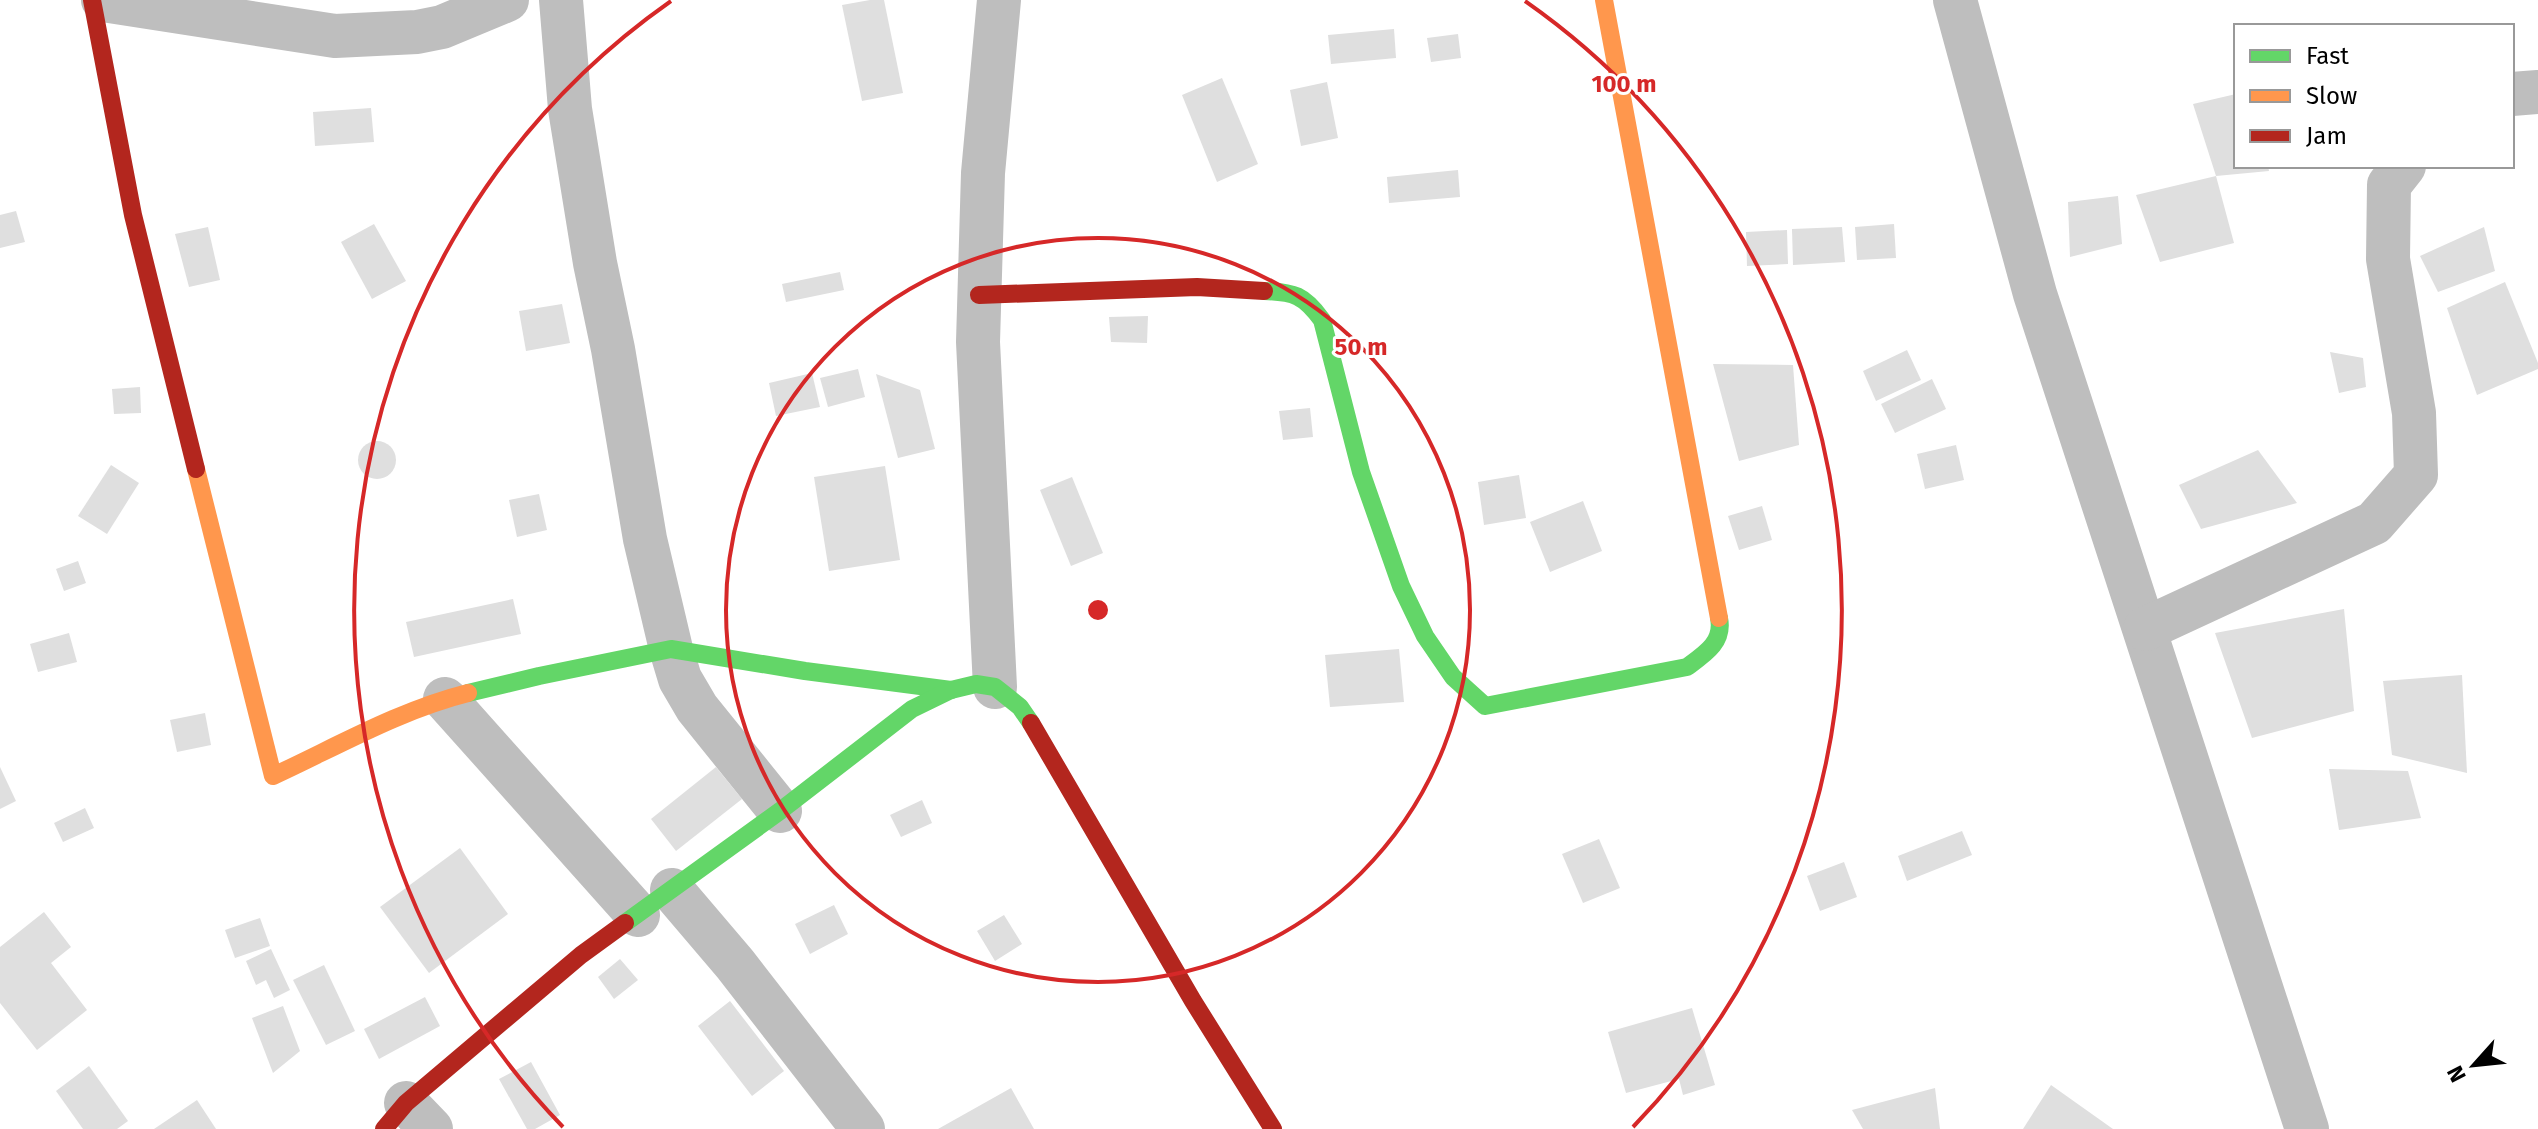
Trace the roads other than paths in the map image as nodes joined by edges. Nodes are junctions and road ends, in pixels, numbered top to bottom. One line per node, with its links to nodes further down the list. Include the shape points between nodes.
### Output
1 (92, 0): 16 (street, via 133,215 273,776)
2 (103, 0): 3 (street, via 335,36 442,27)
3 (507, 0)
4 (561, 0): 13 (street, via 570,109 595,263 645,539)
5 (999, 0): 11 (street, via 983,173)
6 (1604, 0): 11 (street, via 1721,627 1712,649 1687,667 1485,706 1469,696 1415,618 1382,539 1322,320 1309,302 1286,292 1197,287)
7 (1955, 0): 12 (street, via 2035,294)
8 (2538, 92): 9 (street)
9 (2514, 94)
10 (2402, 168): 12 (street, via 2389,185 2388,259 2414,413 2416,475 2374,523)
11 (979, 295): 14 (street)
12 (2145, 629): 23 (street)
13 (671, 649): 15 (street); 16 (street); 17 (street, via 697,708)
14 (995, 687): 15 (street, via 976,684); 22 (street, via 1020,707 1049,752)
15 (951, 690): 17 (street, via 912,709)
16 (445, 699): 19 (street)
17 (780, 811): 18 (street)
18 (672, 890): 19 (street); 21 (street)
19 (638, 915): 20 (street, via 581,955)
20 (407, 1120)
21 (863, 1129)
22 (1273, 1129)
23 (2307, 1129)

